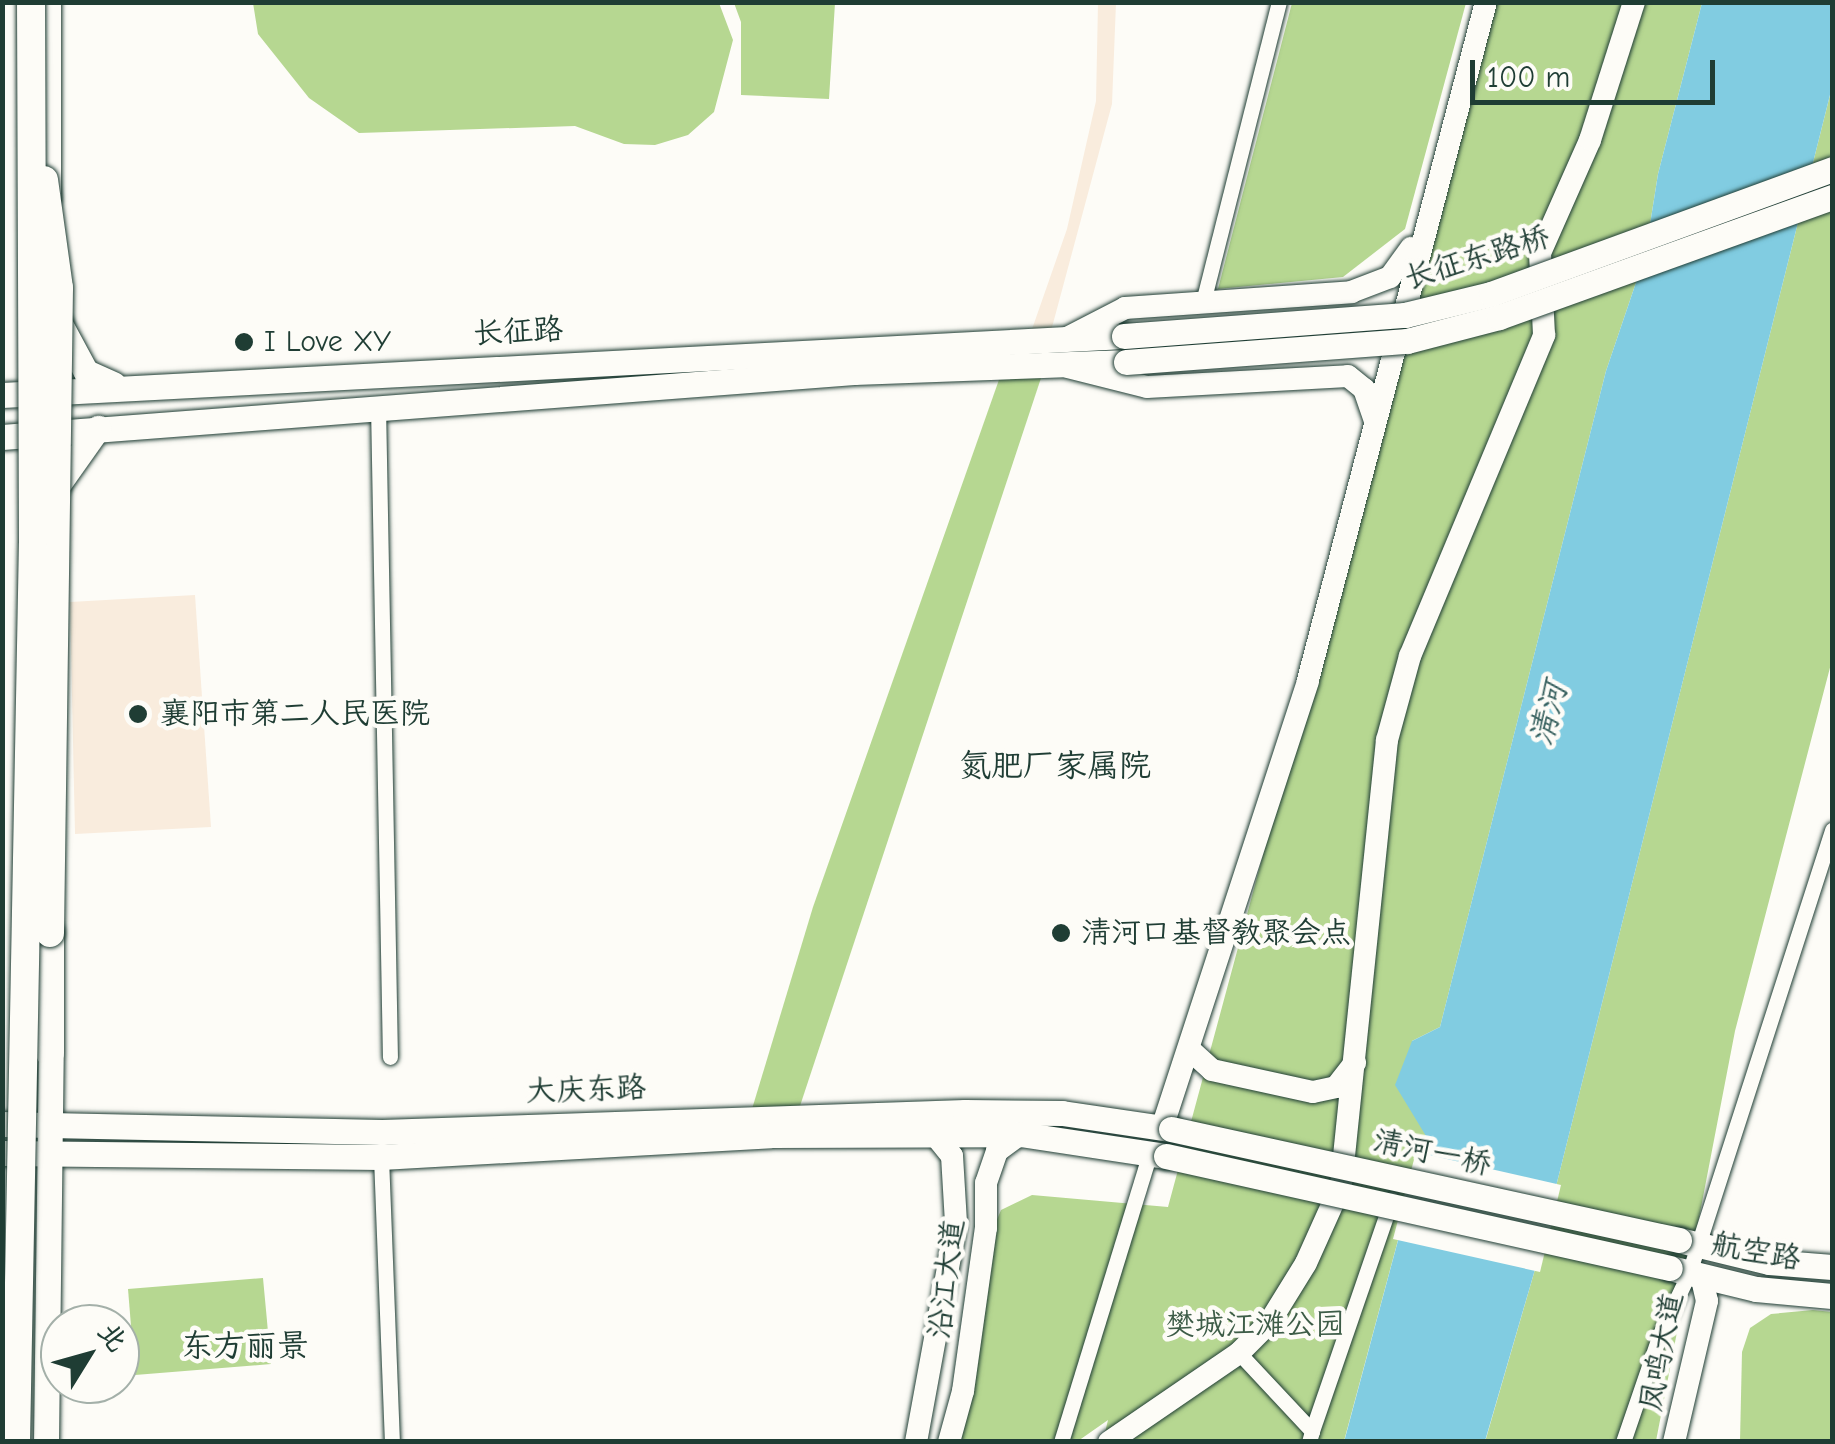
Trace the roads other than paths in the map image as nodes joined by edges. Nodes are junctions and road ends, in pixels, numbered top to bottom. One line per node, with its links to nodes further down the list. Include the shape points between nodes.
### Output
1 (31, 2): 52 (highway, bridge, via 33,543)
2 (45, 2): 10 (main road); 29 (highway, bridge, via 42,166 58,288)
3 (1279, 2): 12 (street)
4 (1486, 2): 8 (street)
5 (1634, 2): 30 (street, via 1590,140 1540,253 1544,335 1410,656 1387,740 1373,836)
6 (1832, 170): 14 (main road, 长征东路桥, bridge, via 1491,294 1405,315)
7 (1832, 197): 14 (main road, 长征东路桥, bridge, via 1499,317 1407,341)
8 (1422, 233): 9 (street); 11 (street, via 1390,277)
9 (1406, 289): 11 (street); 16 (street)
10 (47, 290): 18 (main road, via 86,372); 19 (main road)
11 (1352, 292): 12 (street)
12 (1203, 302): 13 (street, via 1124,308)
13 (1067, 338): 14 (main road, 长征路); 18 (main road, 长征路)
14 (1125, 349): 15 (main road, 长征路)
15 (1053, 361): 17 (street, via 1147,387); 21 (main road, 长征路)
16 (1386, 374): 17 (street); 22 (street)
17 (1348, 376): 22 (street, via 1364,389)
18 (114, 384): 19 (main road, 长征路)
19 (50, 392): 20 (main road, 长征路); 24 (main road)
20 (2, 395)
21 (378, 405): 23 (main road, 长征路); 31 (street)
22 (1375, 424): 28 (street, via 1308,680)
23 (98, 428): 24 (main road, 长征路); 26 (main road)
24 (50, 432): 25 (main road, 长征路); 26 (main road)
25 (2, 437)
26 (50, 497): 29 (main road, via 60,870)
27 (1832, 830): 43 (street)
28 (1190, 1050): 32 (street); 33 (street)
29 (50, 1053): 38 (main road)
30 (1359, 1055): 32 (street, via 1346,1078 1327,1091); 42 (street)
31 (390, 1057)
32 (1212, 1070): 33 (street, via 1196,1071)
33 (1179, 1084): 35 (street)
34 (2, 1124): 38 (main road, 大庆东路)
35 (1167, 1128): 38 (main road, 大庆东路, via 1062,1113 965,1112); 43 (main road, 清河一桥, bridge)
36 (934, 1134): 37 (main road, 大庆东路); 41 (main road, 大庆东路); 54 (street, 沿江大道, via 952,1156 956,1223)
37 (1020, 1134): 40 (main road, 大庆东路); 55 (street, 沿江大道, via 997,1151 986,1183 971,1337)
38 (52, 1138): 39 (main road, 大庆东路); 41 (main road, 大庆东路); 50 (main road)
39 (2, 1153)
40 (1158, 1154): 45 (main road, 清河一桥, bridge); 56 (street)
41 (381, 1157): 53 (street)
42 (1341, 1185): 48 (street, via 1306,1263 1269,1323); 51 (street, via 1392,1197)
43 (1687, 1242): 44 (main road, 航空路); 45 (street)
44 (1825, 1267): 47 (main road)
45 (1686, 1272): 46 (main road, 航空路); 58 (street); 59 (street, 凤鸣大道, via 1707,1301)
46 (1740, 1285): 47 (main road, 航空路); 60 (street, 凤鸣大道, via 1721,1303)
47 (1824, 1295)
48 (1239, 1353): 51 (street); 57 (street)
49 (2, 1392): 50 (main road, via 29,1403)
50 (46, 1434)
51 (1311, 1436)
52 (16, 1442)
53 (392, 1442)
54 (916, 1442)
55 (949, 1442)
56 (1061, 1442)
57 (1109, 1442)
58 (1623, 1442)
59 (1674, 1442)
60 (1689, 1442)

